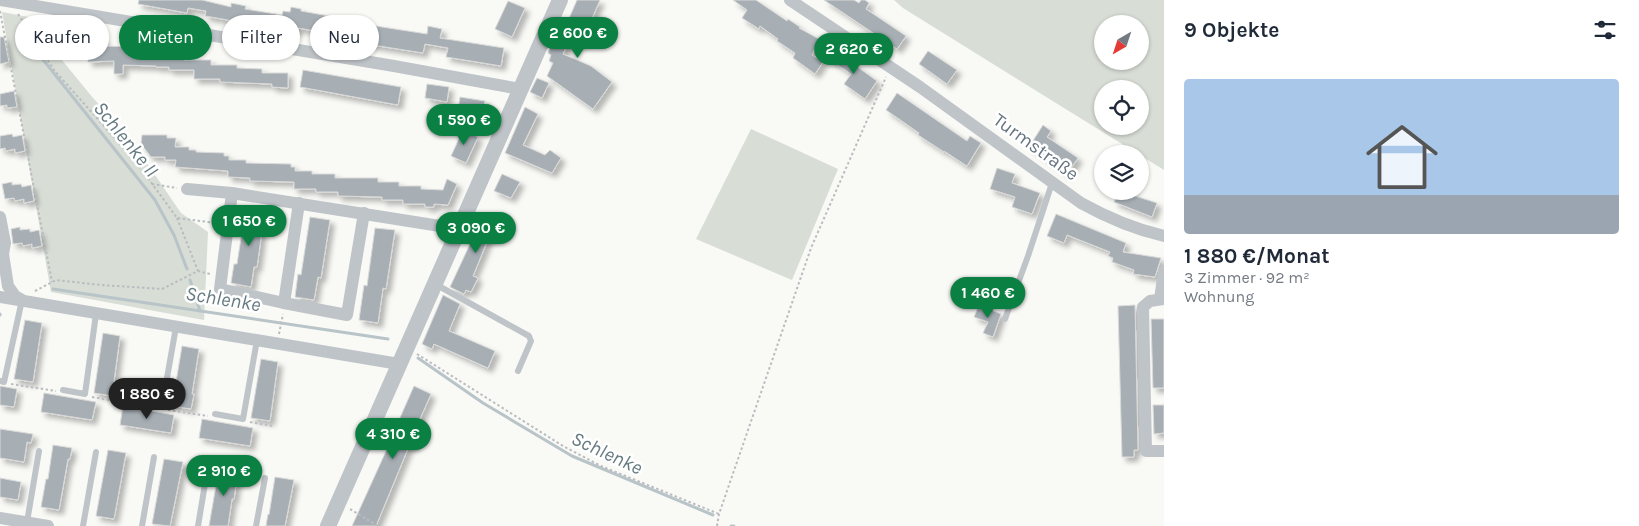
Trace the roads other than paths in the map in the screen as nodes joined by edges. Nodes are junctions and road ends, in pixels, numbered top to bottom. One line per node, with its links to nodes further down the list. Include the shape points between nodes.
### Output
1 (560, 0): 4 (street)
2 (790, 0): 5 (street, Turmstraße, via 920,87)
3 (3, 3): 4 (street)
4 (520, 89): 11 (street)
5 (1052, 183): 12 (street, Turmstraße, via 1109,218); 20 (lane)
6 (187, 189): 7 (street)
7 (232, 193): 8 (street); 18 (street, via 220,289)
8 (299, 203): 9 (street); 18 (street)
9 (364, 213): 11 (street); 18 (street, via 347,315)
10 (0, 217): 17 (street, via 8,286 15,296)
11 (459, 229): 14 (street)
12 (1164, 236)
13 (1164, 271): 16 (street)
14 (434, 284): 23 (street); 24 (lane, via 529,336 531,341)
15 (0, 297): 17 (street)
16 (1162, 299): 30 (street, via 1150,301 1143,307 1146,451)
17 (26, 301): 19 (street); 25 (lane)
18 (284, 307)
19 (96, 314): 21 (street); 26 (lane, via 85,394)
20 (1005, 319)
21 (176, 328): 22 (street); 27 (lane, via 162,406)
22 (257, 340): 23 (street); 28 (lane, via 243,419)
23 (398, 364): 42 (street)
24 (518, 371)
25 (2, 381)
26 (63, 390)
27 (141, 402)
28 (215, 414)
29 (39, 451): 36 (lane)
30 (1164, 451)
31 (96, 452): 38 (lane)
32 (154, 457): 39 (lane)
33 (208, 466): 40 (lane)
34 (265, 478): 41 (lane)
35 (0, 518): 36 (street)
36 (27, 522): 37 (street)
37 (48, 526)
38 (83, 526)
39 (142, 526)
40 (198, 526)
41 (256, 526)
42 (328, 526)

